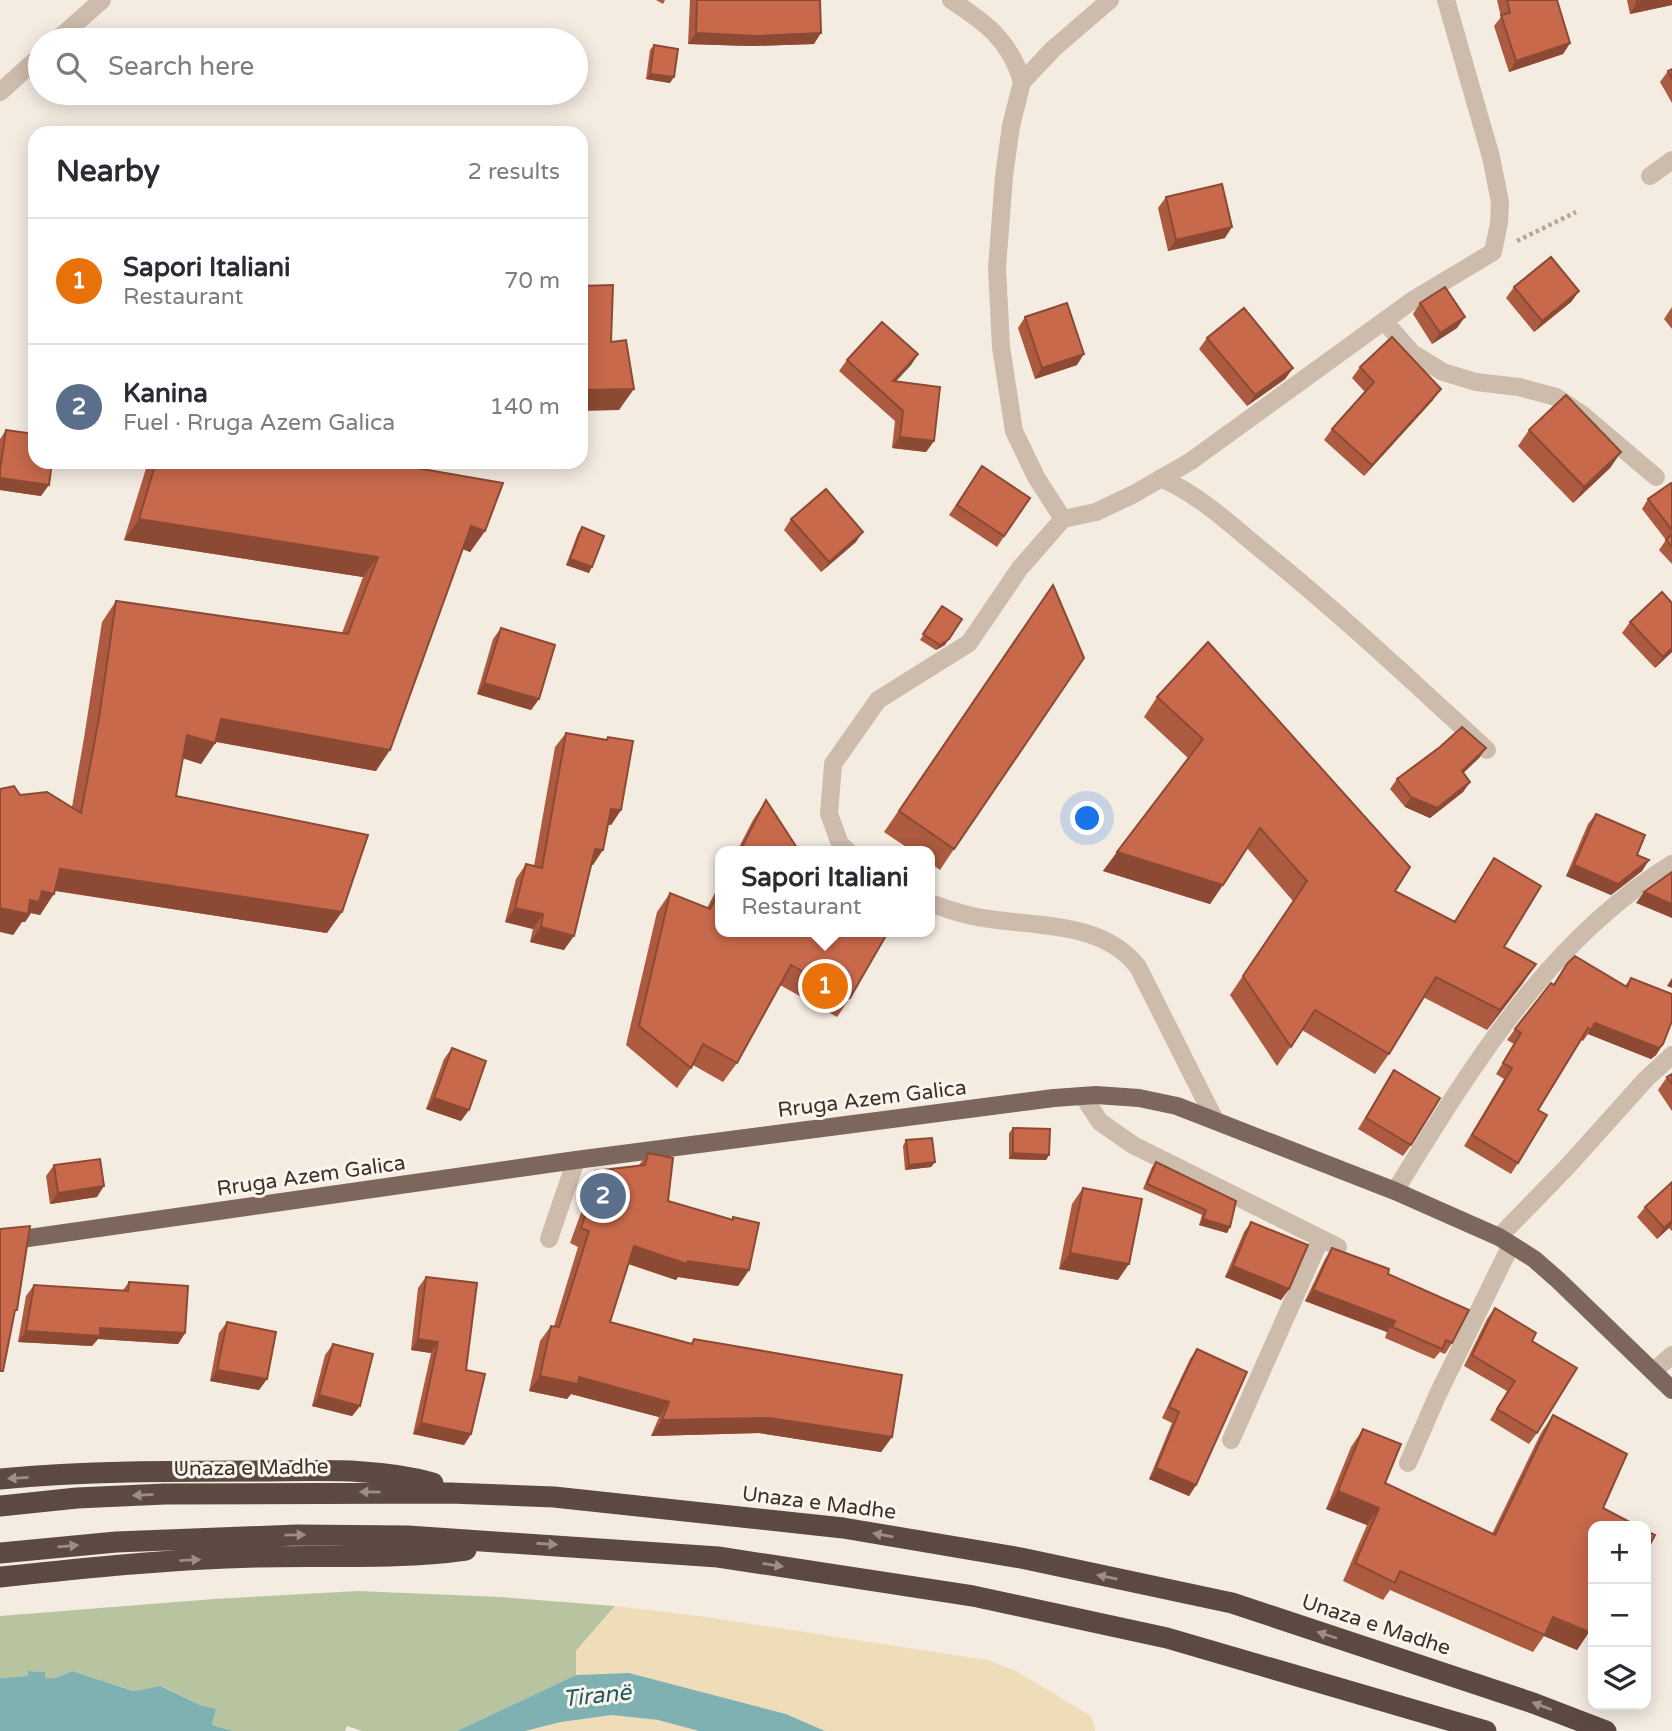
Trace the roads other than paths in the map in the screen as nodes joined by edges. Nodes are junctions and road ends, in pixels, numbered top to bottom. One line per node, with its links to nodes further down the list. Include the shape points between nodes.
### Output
1 (102, 0): 5 (street)
2 (951, 0): 7 (street, via 985,22 1007,47)
3 (1110, 0): 7 (street)
4 (1446, 0): 11 (street, via 1491,157 1500,202 1499,223 1493,252)
5 (70, 28)
6 (28, 67): 8 (street)
7 (1022, 82): 14 (street, via 1004,177 997,268 1001,347 1014,431)
8 (0, 92)
9 (1672, 160): 10 (street)
10 (1650, 176)
11 (1385, 322): 12 (street, via 1412,353 1443,372 1556,397); 13 (street, via 1237,430)
12 (1656, 477)
13 (1161, 478): 14 (street, via 1096,512); 15 (street, via 1207,504 1328,604)
14 (1063, 519): 16 (street, via 1020,568 969,643 878,700 833,764 829,814)
15 (1487, 750)
16 (842, 846)
17 (1672, 864): 23 (street, via 1621,899 1549,967 1453,1096)
18 (935, 905): 21 (street, via 971,916 1072,930 1103,938 1127,953)
19 (1672, 1055): 27 (street)
20 (1083, 1096): 21 (main road, Rruga Azem Galica, via 1139,1098); 22 (main road, Rruga Azem Galica); 26 (street, via 1100,1122 1133,1144)
21 (1215, 1120): 23 (main road, Rruga Azem Galica)
22 (576, 1160): 24 (main road, Rruga Azem Galica); 25 (street)
23 (1395, 1191): 27 (main road, Rruga Azem Galica)
24 (24, 1239): 28 (main road, Rruga Azem Galica); 30 (street)
25 (549, 1239)
26 (1320, 1240): 29 (street); 34 (street)
27 (1505, 1241): 32 (main road, Rruga Azem Galica, via 1558,1280); 35 (street)
28 (0, 1242)
29 (1338, 1247)
30 (20, 1259)
31 (1672, 1354): 32 (street)
32 (1653, 1372): 33 (main road, Rruga Azem Galica)
33 (1672, 1390)
34 (1231, 1440)
35 (1408, 1463)
36 (0, 1479): 37 (highway, one-way to 36, via 438,1485 396,1476 308,1471)
37 (450, 1493): 38 (highway, Unaza e Madhe, one-way to 38, via 166,1494); 43 (highway, Unaza e Madhe, one-way to 37, via 1232,1603 1021,1558 829,1527 554,1497)
38 (0, 1506)
39 (496, 1542): 40 (highway, one-way to 39, via 116,1542 297,1535); 41 (highway, one-way to 39, via 186,1560 419,1555); 42 (highway, one-way to 42, via 718,1557 973,1597 1167,1639)
40 (0, 1553)
41 (0, 1577)
42 (1486, 1731)
43 (1606, 1731)

